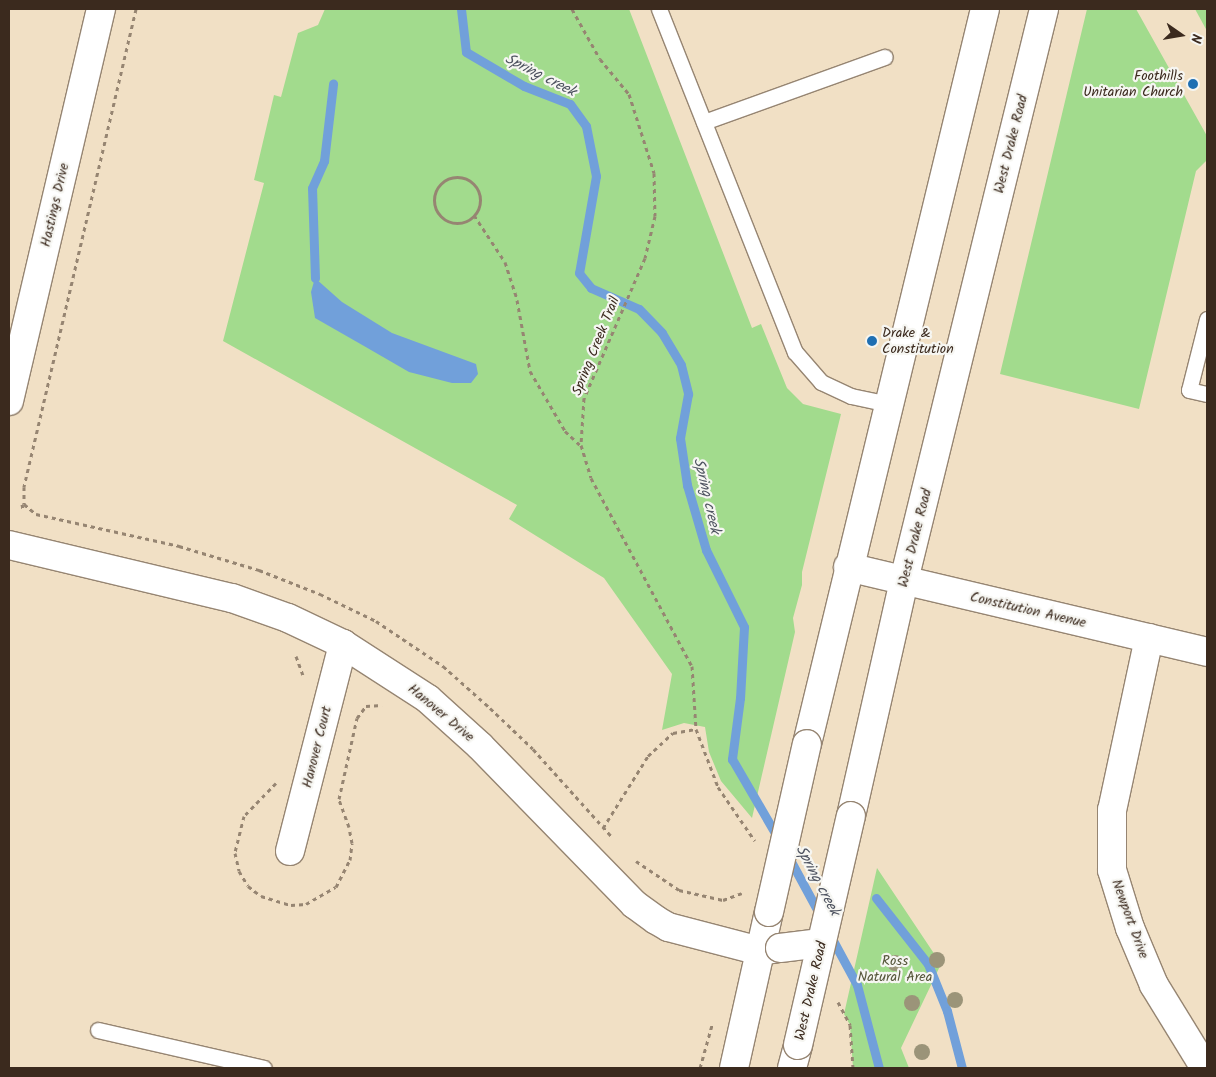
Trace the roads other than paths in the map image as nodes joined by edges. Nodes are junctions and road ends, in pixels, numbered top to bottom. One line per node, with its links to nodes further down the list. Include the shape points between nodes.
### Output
1 (101, 9): 9 (street, Hastings Drive)
2 (659, 9): 6 (lane)
3 (985, 9): 10 (street)
4 (1044, 9): 13 (street, West Drake Road)
5 (885, 57): 6 (lane)
6 (704, 122): 10 (lane, via 795,352 821,382 851,396)
7 (1207, 318): 8 (lane, via 1189,390)
8 (1207, 394)
9 (9, 401)
10 (888, 404): 12 (street)
11 (9, 545): 15 (street, Hanover Drive, via 232,598 288,618)
12 (848, 566): 13 (street, Constitution Avenue); 19 (street, bridge, via 769,912)
13 (904, 580): 14 (street, Constitution Avenue); 18 (street, West Drake Road, bridge)
14 (1150, 638): 16 (street, Constitution Avenue); 24 (street, Newport Drive, via 1112,810 1112,870 1130,928 1154,984)
15 (343, 644): 17 (street, Hanover Court); 19 (street, Hanover Drive, via 428,699 480,746 634,904 656,920 668,926)
16 (1207, 652)
17 (290, 851)
18 (821, 943): 19 (street, Hanover Drive, bridge); 21 (street, West Drake Road, bridge)
19 (770, 949): 23 (street)
20 (98, 1030): 22 (lane)
21 (795, 1057)
22 (264, 1068)
23 (734, 1068)
24 (1205, 1068)

